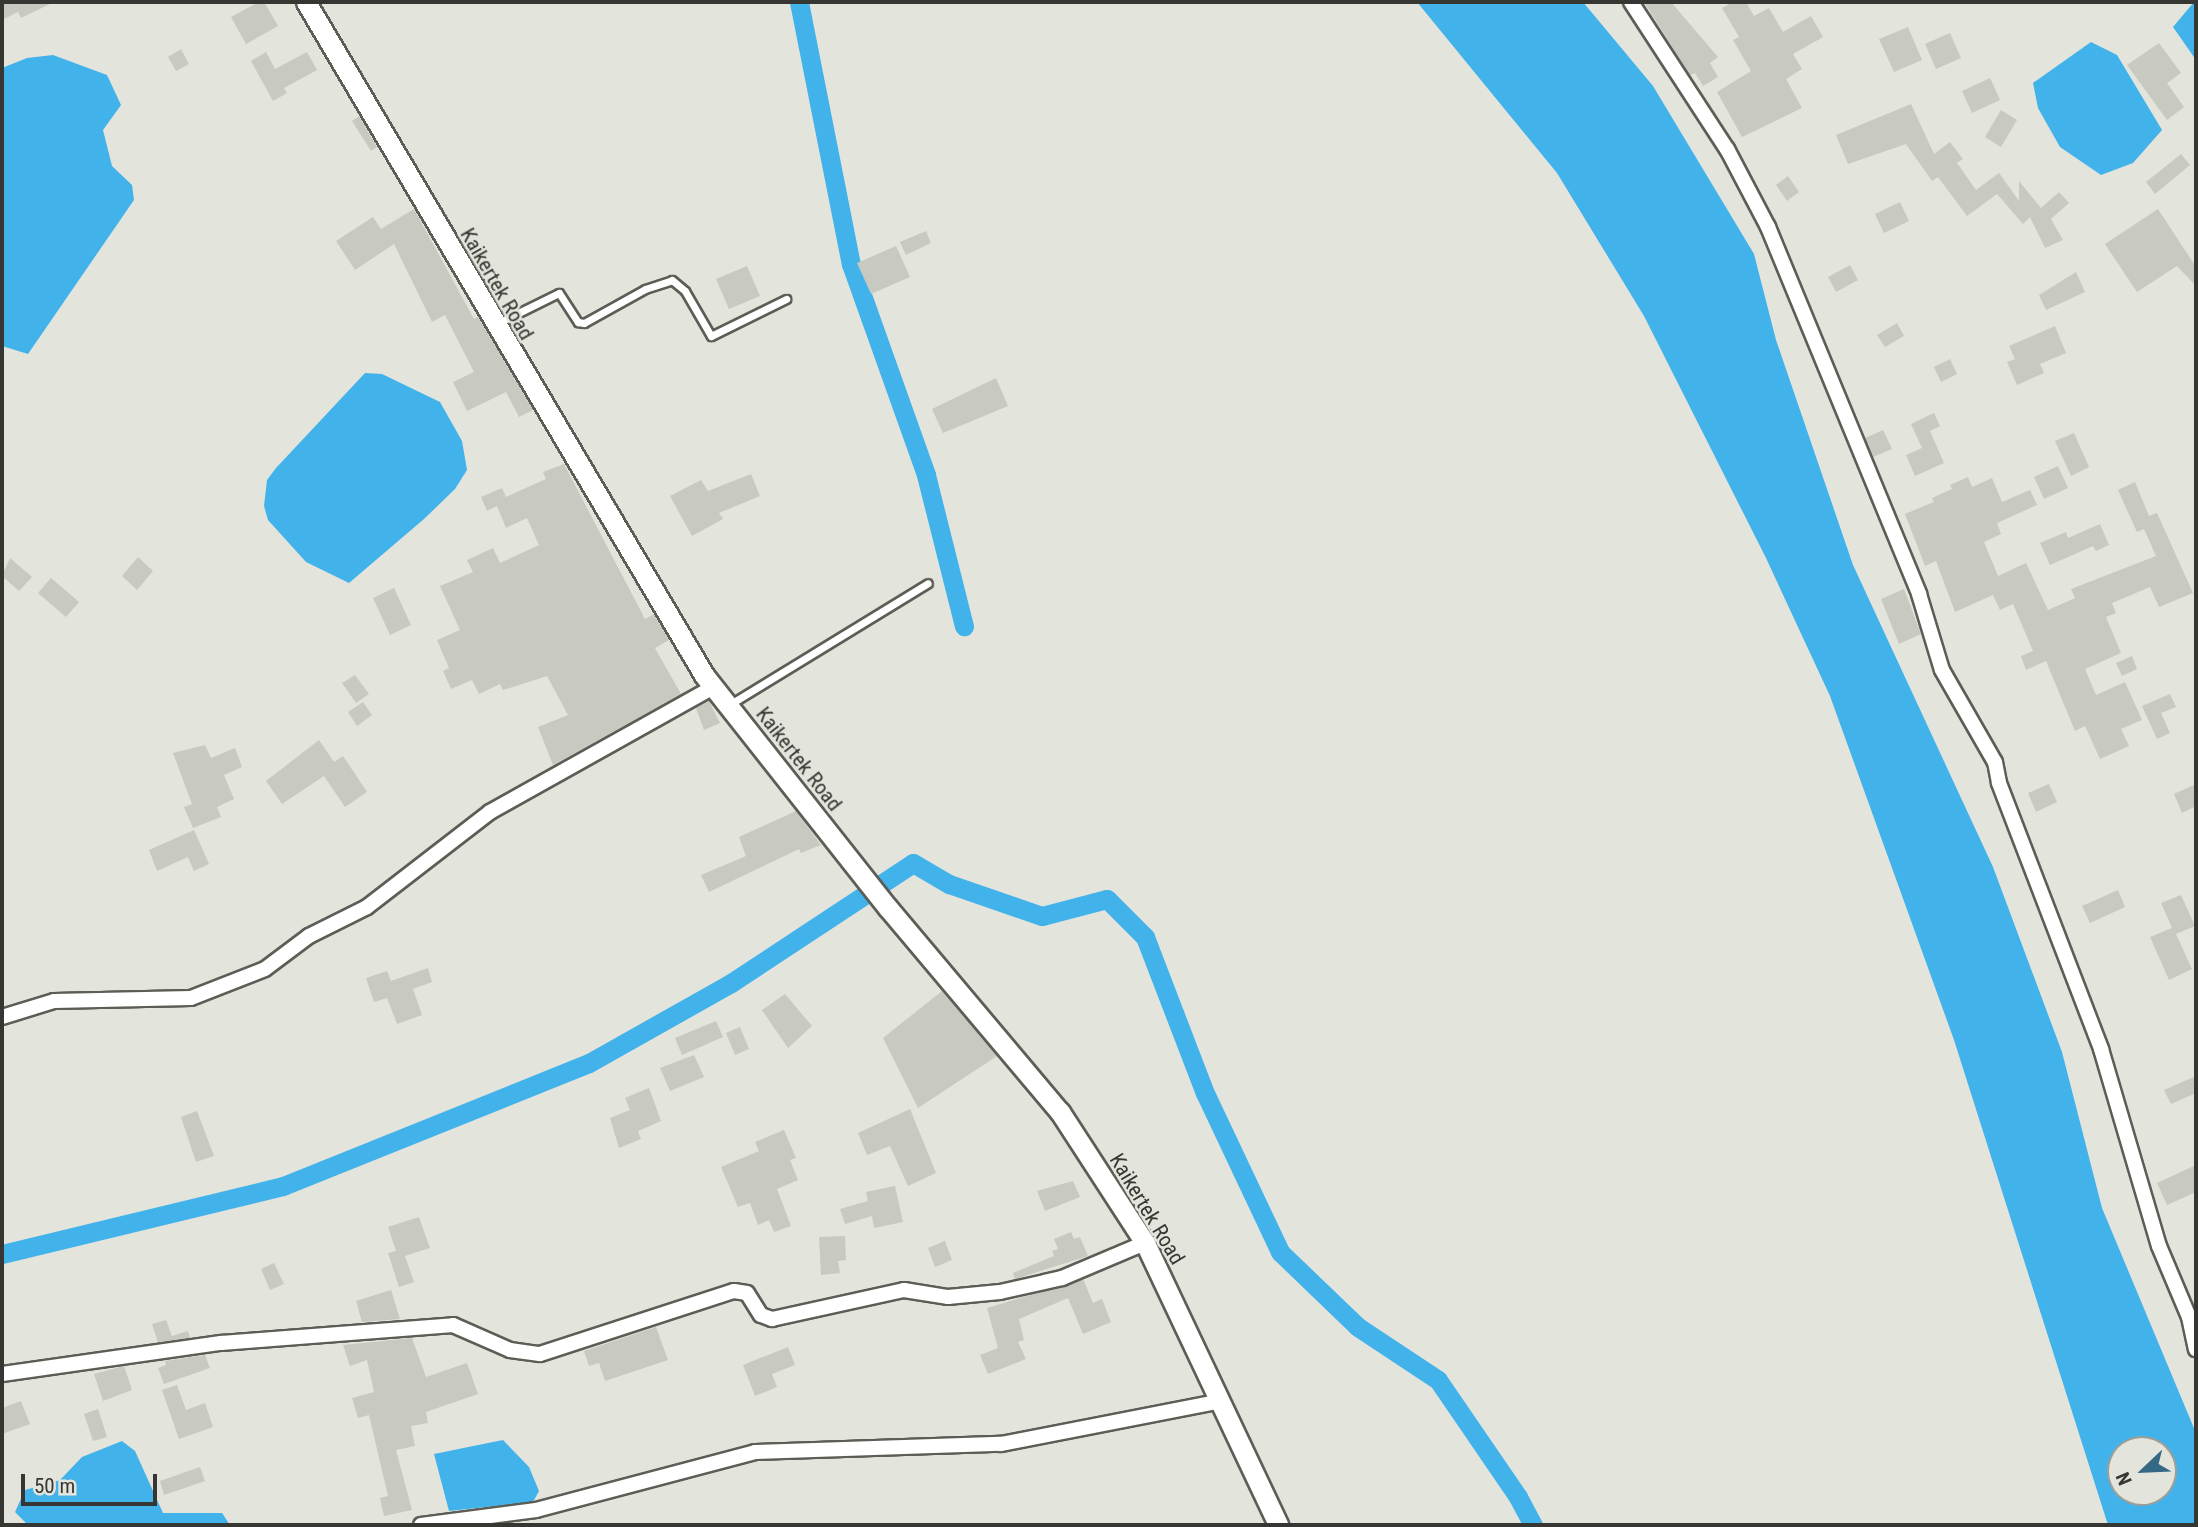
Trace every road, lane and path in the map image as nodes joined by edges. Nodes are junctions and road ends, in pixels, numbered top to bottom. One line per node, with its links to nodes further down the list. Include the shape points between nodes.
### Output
1 (306, 2): 4 (main road, Kaikertek Road)
2 (1631, 2): 11 (street, via 1727,149 1768,227 1919,594 1942,670 1995,762 1999,783 2101,1049 2123,1132)
3 (786, 299): 4 (lane, via 711,336 685,291 672,281 645,289 584,323 578,322 559,293)
4 (495, 325): 6 (main road, Kaikertek Road)
5 (928, 583): 7 (lane)
6 (714, 687): 7 (main road, Kaikertek Road); 8 (street, via 490,812 367,907 309,936 265,969 191,998 54,1001)
7 (728, 705): 9 (main road, Kaikertek Road, via 888,908 1059,1112)
8 (2, 1017)
9 (1145, 1243): 13 (street, via 1062,1278 1000,1292 948,1297 904,1290 772,1320 761,1315 747,1293 734,1291 540,1354 510,1350 453,1325 221,1343); 14 (main road, Kaikertek Road)
10 (2196, 1297): 11 (street)
11 (2179, 1300): 12 (street)
12 (2196, 1349)
13 (2, 1374)
14 (1222, 1401): 15 (street, via 1001,1444 755,1452 536,1510); 16 (main road, Kaikertek Road)
15 (421, 1525)
16 (1278, 1525)

